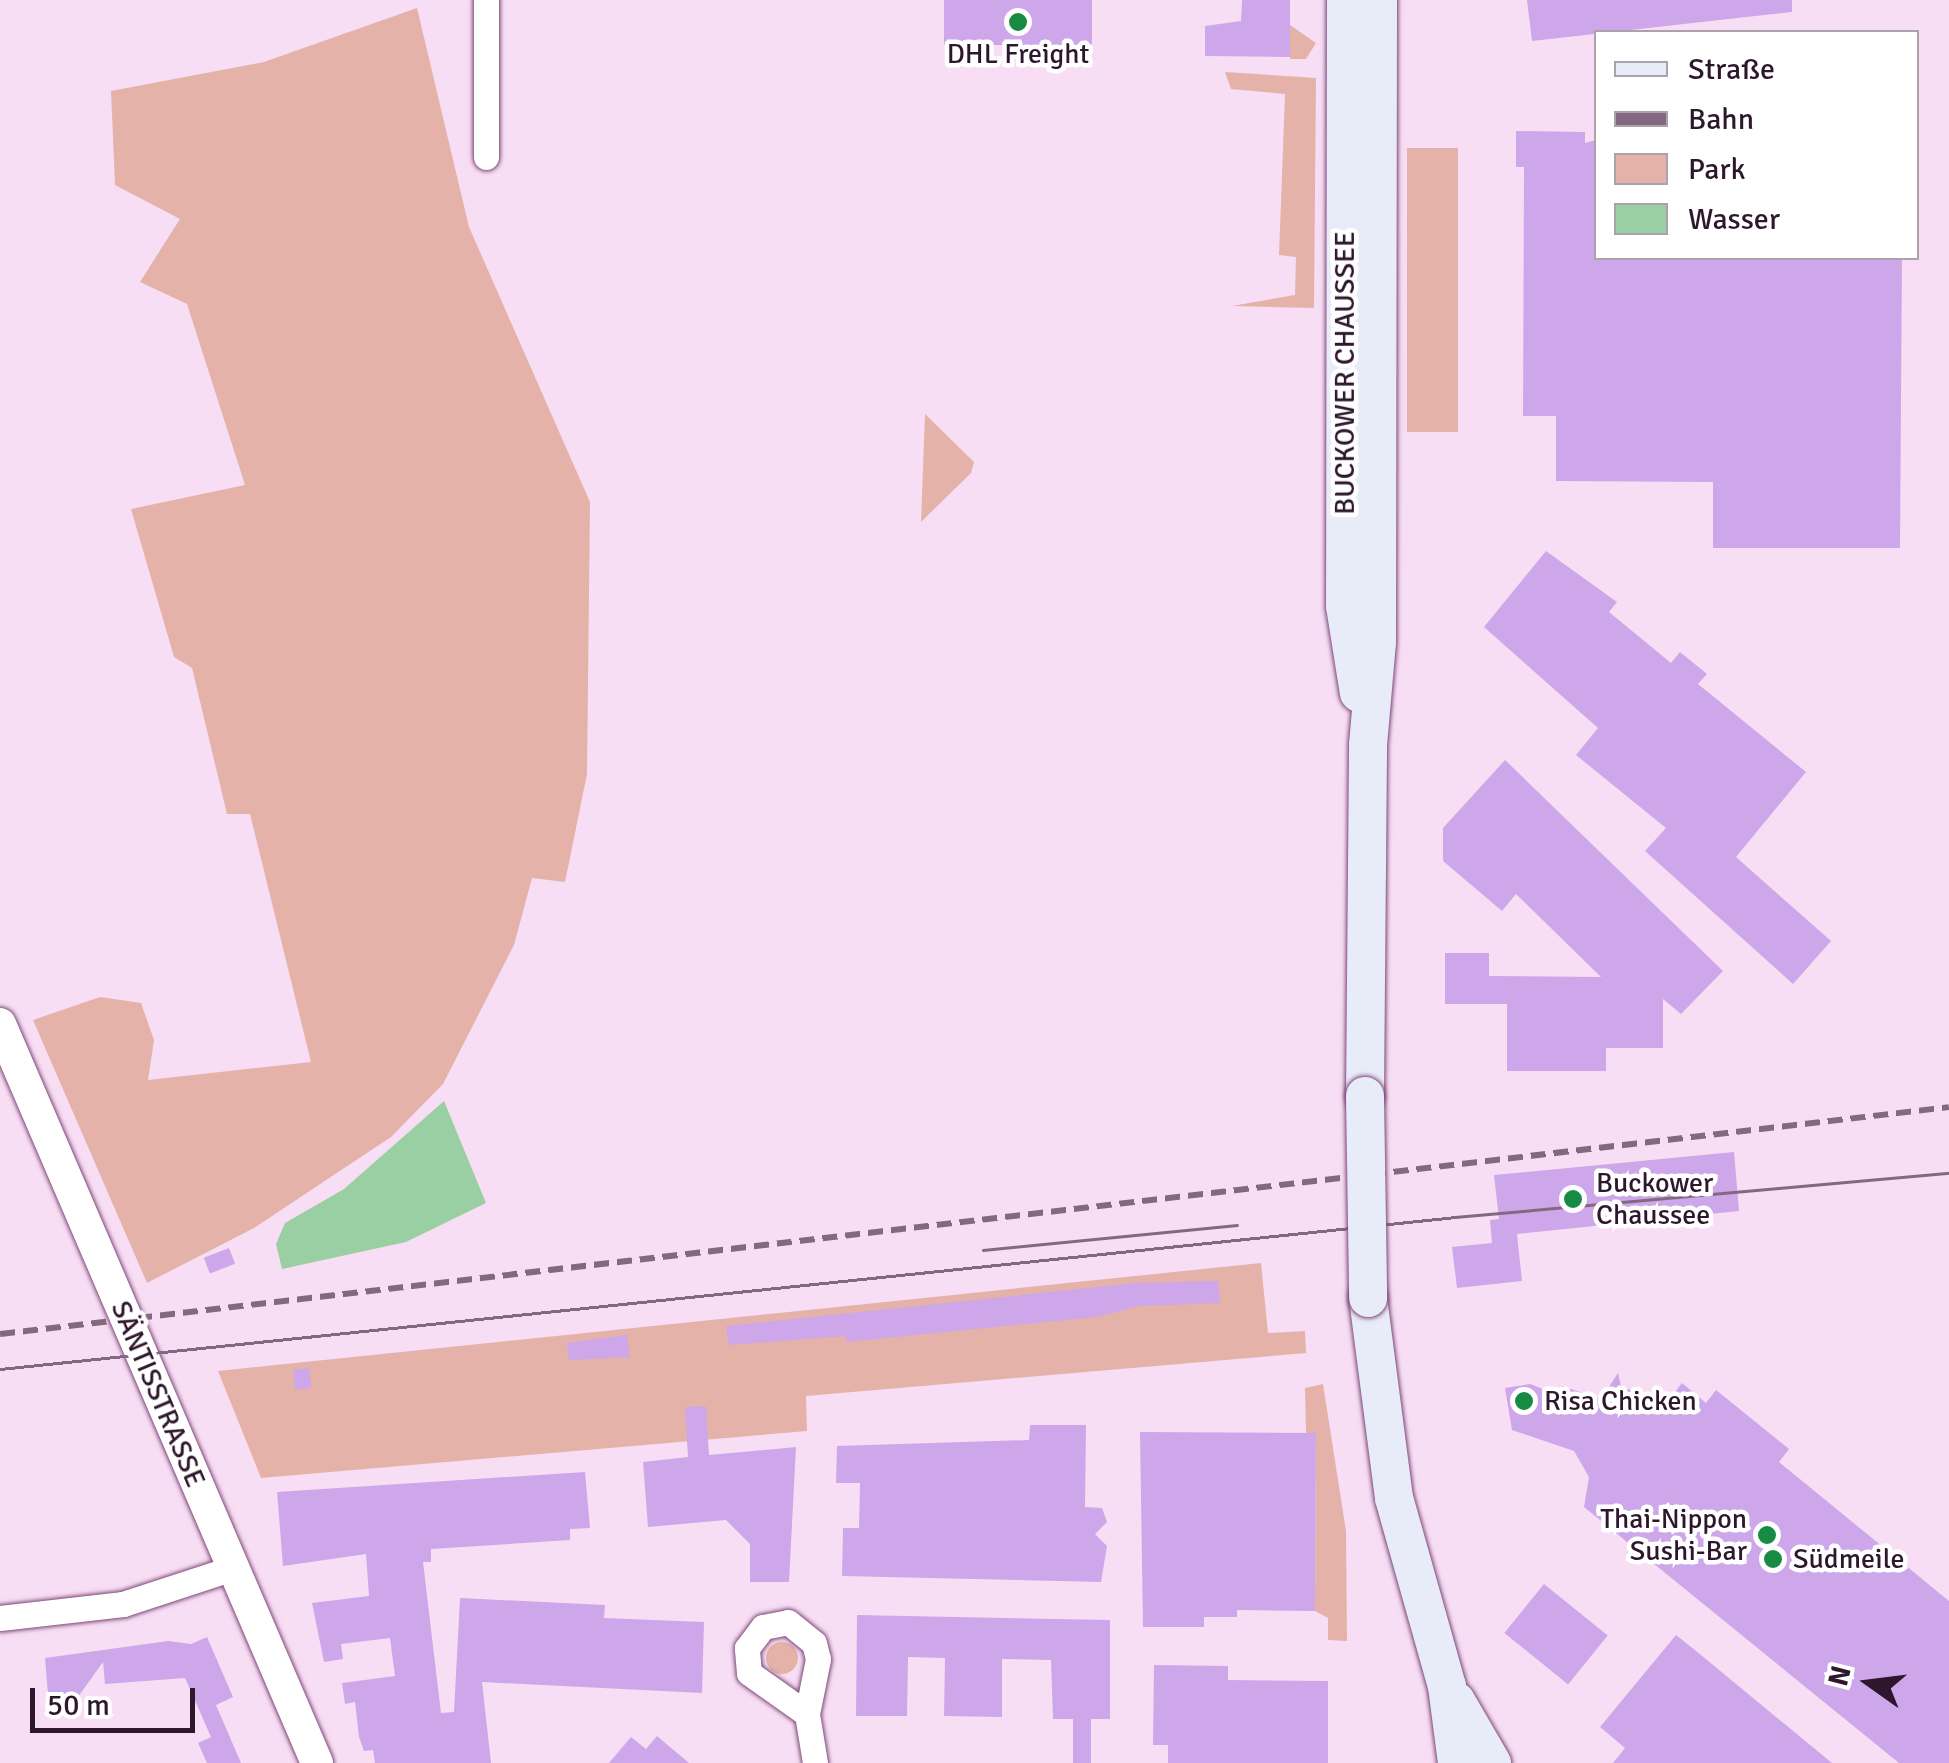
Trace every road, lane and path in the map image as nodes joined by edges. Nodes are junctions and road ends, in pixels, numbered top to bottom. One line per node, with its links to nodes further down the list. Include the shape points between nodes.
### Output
1 (486, 0): 4 (street)
2 (1346, 0): 5 (main road, BUCKOWER CHAUSSEE, via 1345,606)
3 (1378, 0): 5 (main road, BUCKOWER CHAUSSEE, via 1378,642)
4 (486, 157)
5 (1368, 745): 9 (main road, BUCKOWER CHAUSSEE, bridge, via 1368,1298 1394,1498)
6 (0, 1024): 7 (street, SÄNTISSTRASSE)
7 (232, 1568): 8 (street, via 123,1604); 11 (street, SÄNTISSTRASSE)
8 (0, 1618)
9 (1447, 1686): 13 (main road, BUCKOWER CHAUSSEE); 14 (main road, BUCKOWER CHAUSSEE)
10 (806, 1714): 12 (street)
11 (316, 1763)
12 (815, 1763)
13 (1457, 1763)
14 (1492, 1763)

